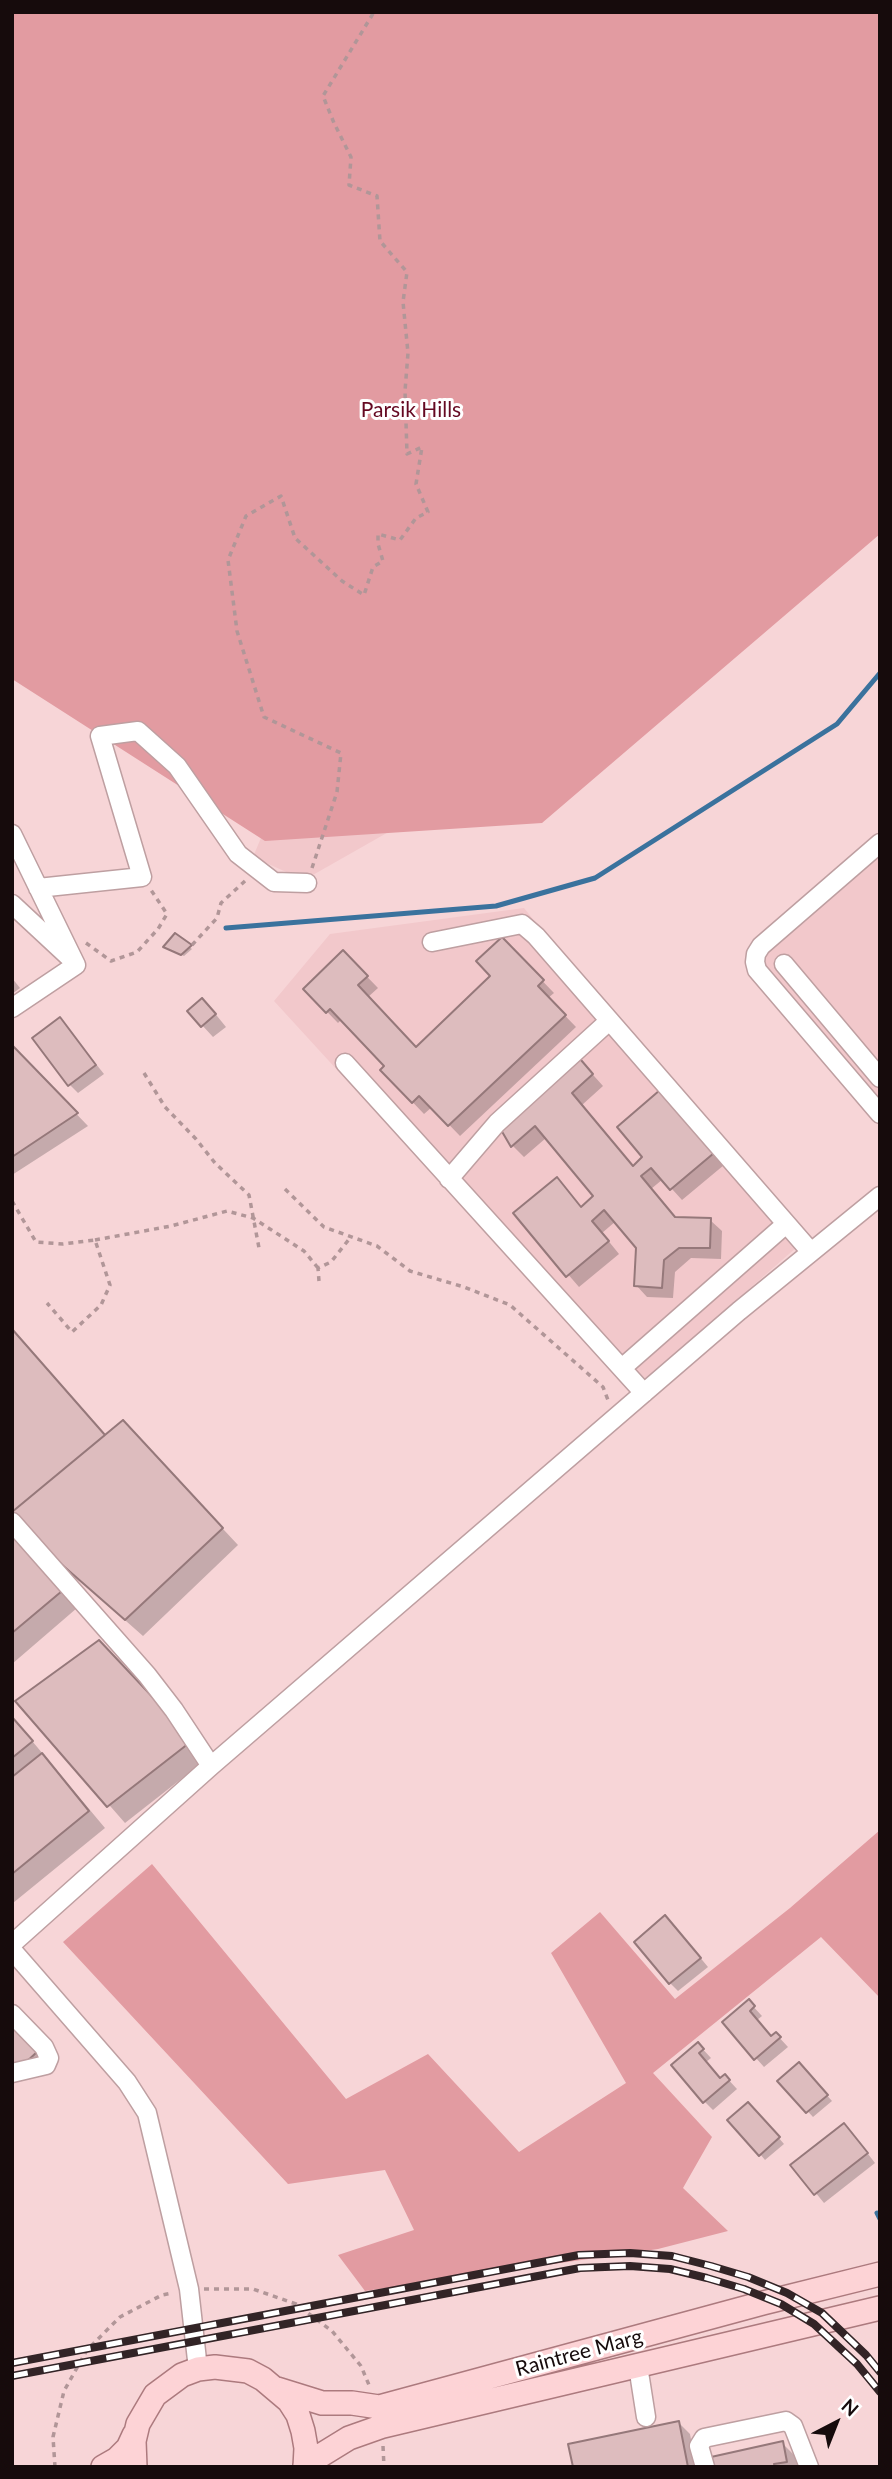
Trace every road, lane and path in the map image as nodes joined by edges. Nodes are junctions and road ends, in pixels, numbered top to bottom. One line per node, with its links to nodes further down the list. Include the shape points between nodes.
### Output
1 (374, 12): 6 (path, via 323,96 351,157 349,185 377,197 380,242 407,272 403,302 408,353 407,454 422,447 416,484 428,512 416,518 400,540 378,534 383,561 373,567 364,595 295,538 281,496 246,516 228,560 237,631 264,717 341,752 337,792)
2 (12, 834): 7 (street)
3 (880, 843): 19 (street, via 761,946 755,962)
4 (259, 870): 5 (street, via 238,854 177,766 138,731 100,736); 6 (street, via 274,882); 11 (path, via 221,903 217,918)
5 (142, 877): 7 (street); 9 (path, via 167,914 137,952 111,961)
6 (307, 883)
7 (38, 887): 13 (street)
8 (12, 904): 13 (street)
9 (82, 938)
10 (432, 942): 15 (street, via 522,924)
11 (192, 945)
12 (784, 964): 18 (street)
13 (76, 965): 14 (street)
14 (12, 1008)
15 (609, 1021): 20 (street, via 497,1123); 25 (street)
16 (345, 1063): 20 (street)
17 (144, 1073): 24 (path, via 165,1107 249,1195)
18 (880, 1078)
19 (880, 1114)
20 (449, 1179): 33 (street)
21 (285, 1189): 26 (path, via 324,1227)
22 (880, 1196): 29 (street)
23 (12, 1201): 27 (path, via 36,1242)
24 (253, 1219): 27 (path, via 227,1211); 28 (path); 30 (path, via 304,1251)
25 (786, 1224): 29 (street); 33 (street)
26 (350, 1238): 30 (path, via 331,1262); 35 (path, via 377,1246 410,1271 510,1305 603,1387)
27 (95, 1240): 32 (path, via 110,1285 101,1305 72,1332)
28 (259, 1248)
29 (811, 1252): 34 (street)
30 (318, 1268): 31 (path)
31 (319, 1281)
32 (47, 1303)
33 (622, 1368): 34 (street)
34 (644, 1393): 35 (street)
35 (614, 1419): 37 (street)
36 (12, 1522): 37 (street, via 147,1675)
37 (211, 1766): 38 (street)
38 (12, 1947): 44 (street, via 127,2082 147,2113 189,2289)
39 (12, 2014): 40 (street, via 49,2058 46,2065)
40 (12, 2073)
41 (876, 2276): 45 (main road, Raintree Marg, via 379,2407 322,2403)
42 (880, 2308): 43 (main road, Raintree Marg)
43 (638, 2366): 46 (street); 48 (main road, Raintree Marg, via 383,2426 349,2438)
44 (198, 2369): 45 (main road, via 240,2369); 47 (main road, via 155,2395)
45 (277, 2389): 48 (main road, via 298,2415)
46 (646, 2417)
47 (138, 2424): 49 (main road, via 128,2448); 50 (main road)
48 (305, 2466)
49 (103, 2467)
50 (135, 2467)
51 (705, 2467): 52 (street, via 699,2446 704,2438 786,2421 793,2426)
52 (809, 2467)

